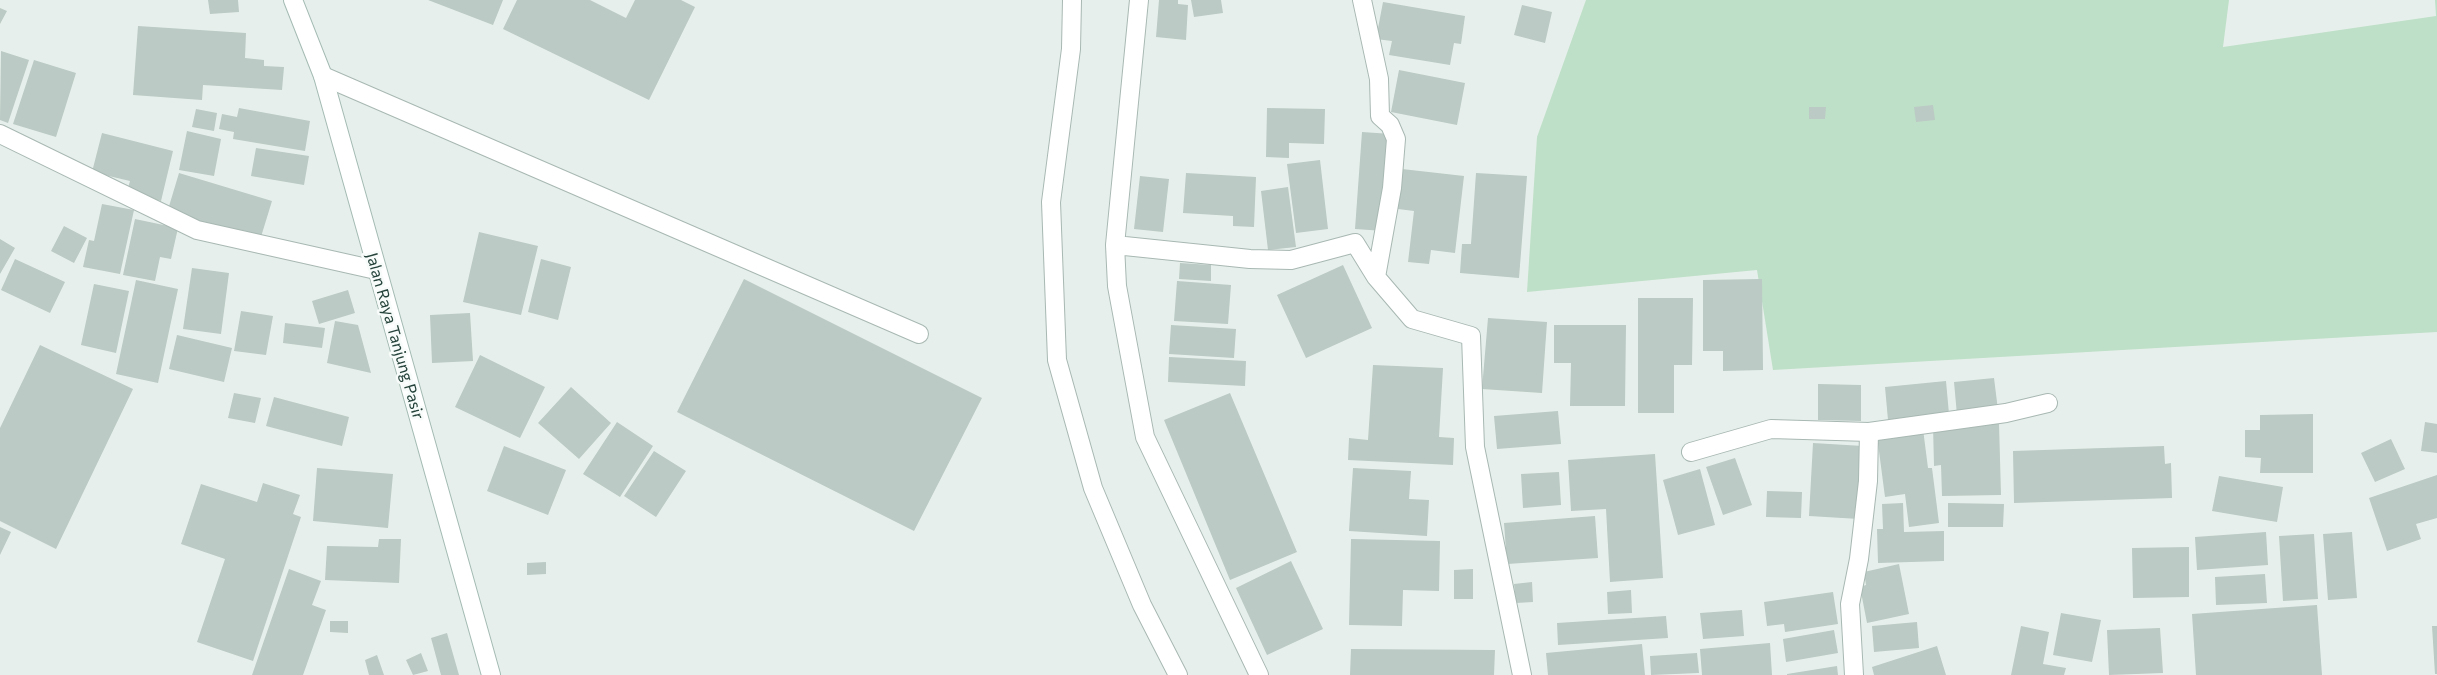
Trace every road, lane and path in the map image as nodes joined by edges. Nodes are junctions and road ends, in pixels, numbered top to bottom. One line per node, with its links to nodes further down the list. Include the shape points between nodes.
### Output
1 (293, 0): 5 (street, Jalan Raya Tanjung Pasir)
2 (1072, 0): 15 (street, via 1071,49 1051,202 1057,360 1093,488)
3 (1139, 0): 7 (street)
4 (1362, 0): 9 (street, via 1379,79 1380,116 1390,125 1396,139 1392,188)
5 (323, 76): 8 (street, Jalan Raya Tanjung Pasir); 10 (street)
6 (0, 134): 8 (street, via 197,230)
7 (1115, 245): 9 (street, via 1291,260 1355,243); 16 (street, via 1117,286 1145,437)
8 (376, 270): 14 (street, Jalan Raya Tanjung Pasir)
9 (1376, 277): 17 (street, via 1412,319 1471,336 1475,447)
10 (919, 334)
11 (2048, 403): 12 (street, via 2006,413)
12 (1869, 432): 13 (street, via 1771,429); 18 (street, via 1868,481 1850,604)
13 (1691, 452)
14 (491, 675)
15 (1178, 675)
16 (1259, 675)
17 (1522, 675)
18 (1854, 675)

